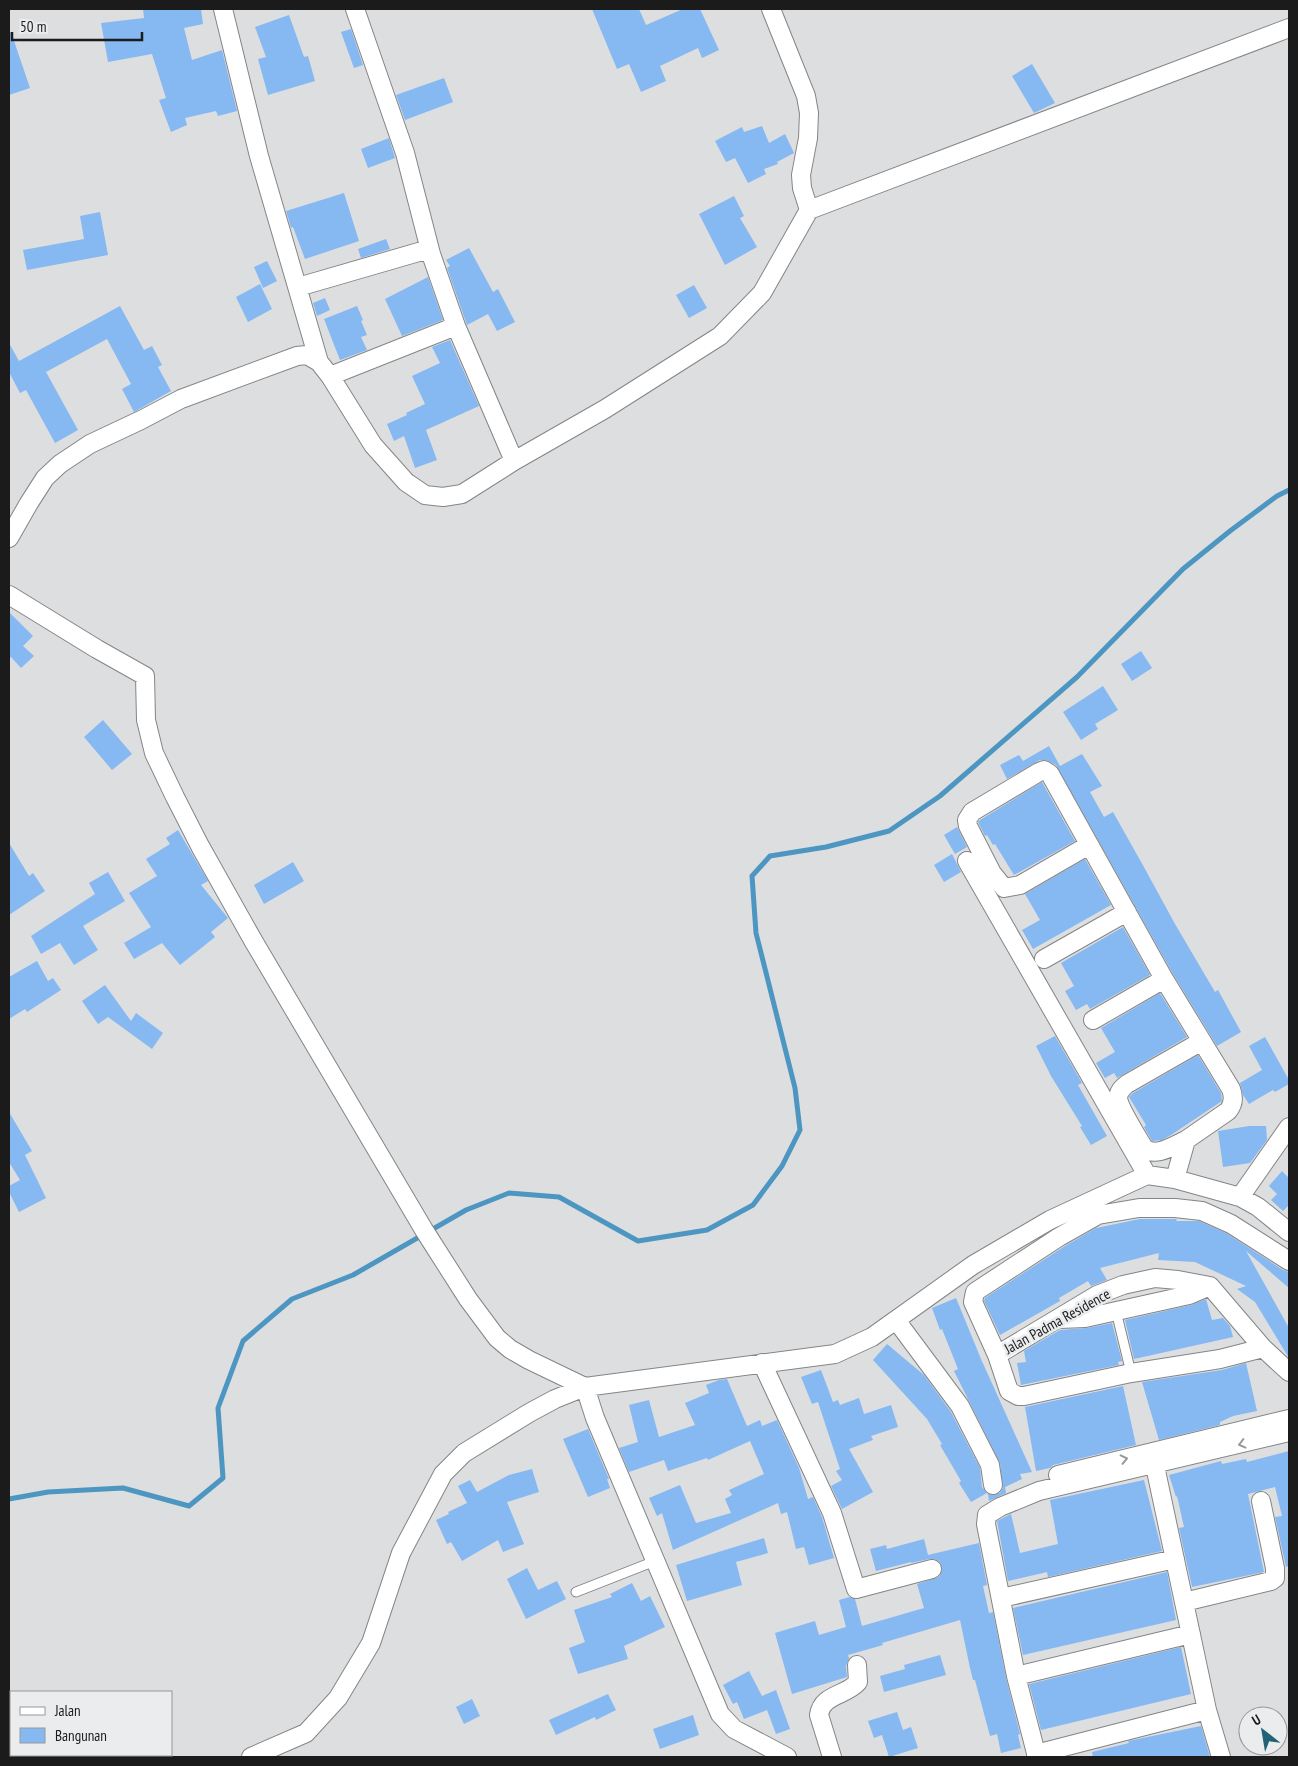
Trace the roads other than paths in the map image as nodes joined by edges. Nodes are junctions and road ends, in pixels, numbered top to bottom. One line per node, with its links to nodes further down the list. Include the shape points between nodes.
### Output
1 (223, 9): 7 (street, via 259,156)
2 (355, 9): 6 (street, via 405,153)
3 (771, 9): 5 (street, via 806,96 808,138 801,175)
4 (1289, 28): 5 (street)
5 (809, 210): 11 (street, via 762,293 720,336 605,409)
6 (430, 249): 7 (street); 8 (street)
7 (298, 287): 9 (street)
8 (456, 326): 10 (street); 11 (street)
9 (319, 362): 10 (street); 12 (street, via 307,355 297,356 181,399 90,444 45,478)
10 (330, 376): 11 (street, via 373,445 406,482 426,495 443,498 462,494)
11 (514, 461)
12 (9, 538)
13 (9, 595): 37 (street, via 145,676 146,720 154,753 175,797 254,942 438,1253 497,1338 529,1360)
14 (1088, 845): 14 (street, via 1050,774 1044,770 972,812 967,820 992,873 1004,888 1020,885); 16 (street)
15 (967, 860): 23 (street)
16 (1127, 912): 17 (street); 18 (street)
17 (1044, 958)
18 (1164, 979): 19 (street); 20 (street)
19 (1092, 1020)
20 (1202, 1041): 22 (street, via 1231,1089 1232,1106); 22 (street, via 1127,1084 1118,1095 1122,1109 1148,1152)
21 (1289, 1127): 25 (street)
22 (1186, 1140): 24 (street)
23 (1147, 1175): 24 (street); 31 (street, via 1056,1216 973,1265)
24 (1175, 1179): 25 (street)
25 (1240, 1197): 26 (street)
26 (1289, 1232)
27 (1289, 1261): 33 (street, via 1231,1224 1202,1211 1139,1208 1098,1215 975,1292 973,1302)
28 (1210, 1286): 29 (street, via 1189,1296); 30 (street, Jalan Padma Residence, via 1155,1278 1098,1295); 32 (street)
29 (1116, 1311): 30 (street, via 1085,1318); 36 (lane)
30 (1058, 1318): 33 (street, Jalan Padma Residence)
31 (896, 1320): 34 (street, via 872,1337 835,1354); 41 (street, via 960,1406 990,1465)
32 (1263, 1348): 35 (street); 36 (street, via 1220,1359)
33 (997, 1355): 36 (street, via 1008,1391 1018,1396)
34 (762, 1363): 37 (street); 45 (street, via 832,1513 856,1589)
35 (1289, 1372)
36 (1131, 1373)
37 (584, 1387): 44 (street); 54 (street, via 556,1399 464,1453 443,1474 401,1553 371,1643 338,1698 306,1733)
38 (1289, 1419): 40 (street)
39 (1289, 1432): 40 (street, one-way to 40)
40 (1153, 1459): 43 (street); 47 (street, one-way to 40, via 987,1515 1039,1491 1037,1480)
41 (993, 1485)
42 (1261, 1501): 48 (street, via 1275,1578)
43 (1174, 1559): 47 (street); 48 (street)
44 (655, 1560): 46 (lane); 55 (street, via 720,1714 734,1729)
45 (932, 1569)
46 (576, 1592)
47 (1001, 1598): 51 (street)
48 (1184, 1602): 49 (street)
49 (1191, 1634): 51 (street); 52 (street)
50 (857, 1665): 56 (street, via 858,1682 853,1688 825,1700 820,1710)
51 (1016, 1676): 53 (street)
52 (1207, 1710): 53 (street); 57 (street)
53 (1036, 1756)
54 (251, 1757)
55 (787, 1757)
56 (832, 1757)
57 (1221, 1757)

